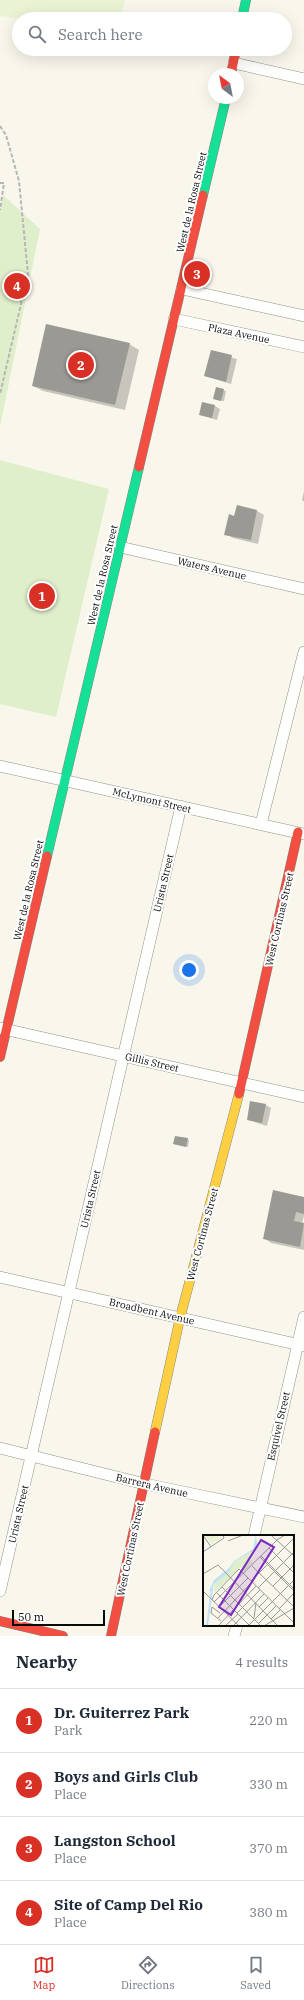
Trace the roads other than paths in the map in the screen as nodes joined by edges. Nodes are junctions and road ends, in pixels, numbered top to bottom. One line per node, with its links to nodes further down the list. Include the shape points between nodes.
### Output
1 (246, 0): 2 (street)
2 (243, 12)
3 (235, 56): 4 (street)
4 (233, 68)
5 (244, 70): 6 (street)
6 (304, 79)
7 (225, 104): 8 (street, West de la Rosa Street)
8 (182, 289): 9 (street); 10 (street, West de la Rosa Street)
9 (304, 316)
10 (174, 319): 11 (street, Plaza Avenue); 12 (street, West de la Rosa Street)
11 (304, 347)
12 (120, 547): 13 (street, Waters Avenue); 16 (street, West de la Rosa Street)
13 (304, 589)
14 (304, 652): 18 (street)
15 (0, 766): 16 (street, McLymont Street)
16 (65, 780): 17 (street, McLymont Street); 20 (street, West de la Rosa Street)
17 (181, 806): 18 (street, McLymont Street); 21 (street, Urista Street)
18 (261, 824): 19 (street, McLymont Street)
19 (301, 833): 23 (street, West Cortinas Street)
20 (3, 1029): 21 (street, Gillis Street); 22 (street, West de la Rosa Street)
21 (123, 1056): 23 (street, Gillis Street); 26 (street, Urista Street)
22 (0, 1057)
23 (242, 1083): 24 (street, Gillis Street); 28 (street, West Cortinas Street)
24 (304, 1097)
25 (0, 1277): 26 (street, Broadbent Avenue)
26 (69, 1293): 28 (street, Broadbent Avenue); 31 (street, Urista Street)
27 (304, 1317): 29 (street, Esquivel Street)
28 (180, 1318): 29 (street, Broadbent Avenue); 32 (street, West Cortinas Street)
29 (300, 1345): 33 (street, Esquivel Street)
30 (0, 1448): 31 (street, Barrera Avenue)
31 (31, 1455): 32 (street, Barrera Avenue); 36 (street, Urista Street)
32 (145, 1484): 33 (street, Barrera Avenue); 42 (street, West Cortinas Street)
33 (260, 1507): 34 (street, Barrera Avenue); 35 (street, Esquivel Street)
34 (304, 1517)
35 (254, 1535)
36 (0, 1591)
37 (0, 1621): 38 (street)
38 (14, 1624): 40 (street); 41 (street)
39 (236, 1626): 43 (street)
40 (14, 1636)
41 (63, 1636)
42 (111, 1636)
43 (234, 1636)

